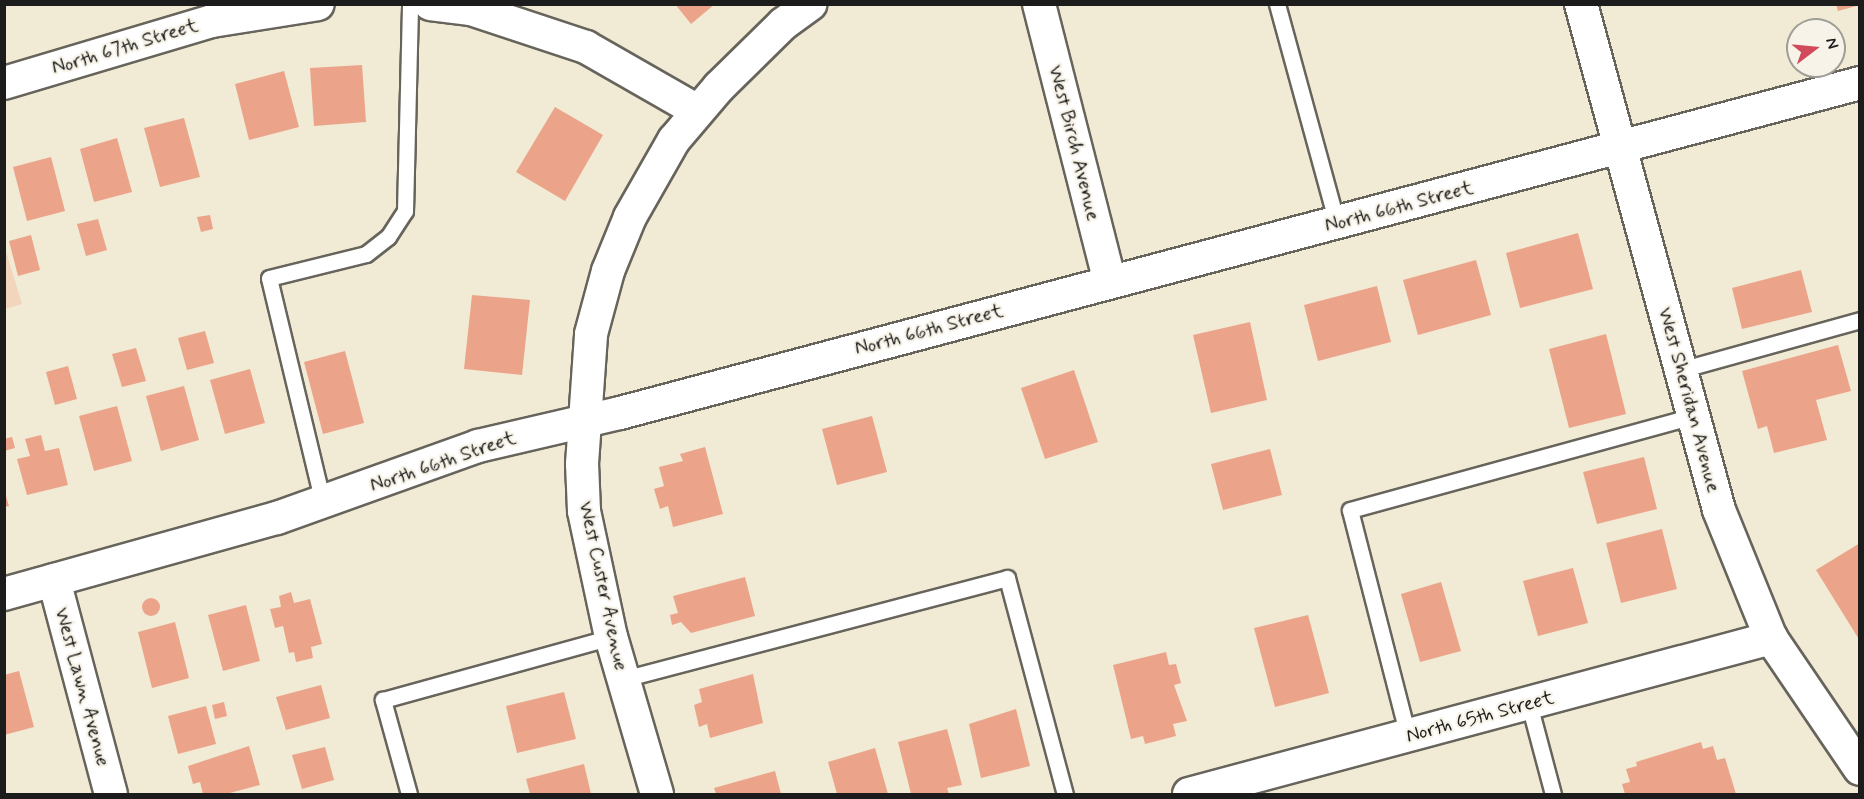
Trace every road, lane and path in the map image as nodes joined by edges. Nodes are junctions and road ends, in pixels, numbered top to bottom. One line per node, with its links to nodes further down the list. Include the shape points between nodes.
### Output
1 (318, 4): 8 (street, North 67th Street)
2 (410, 4): 19 (lane, via 405,211 388,237 366,254 269,279)
3 (430, 4): 11 (street, via 471,9 586,47)
4 (811, 4): 11 (street, via 783,24)
5 (1039, 4): 14 (street, West Birch Avenue)
6 (1277, 4): 13 (lane)
7 (1581, 4): 12 (street, West Sheridan Avenue)
8 (210, 13): 10 (street, North 67th Street)
9 (1860, 83): 12 (street, North 66th Street)
10 (4, 84)
11 (696, 110): 18 (street, West Custer Avenue, via 630,217 608,271 591,334)
12 (1620, 149): 13 (street, North 66th Street); 16 (street, West Sheridan Avenue)
13 (1337, 223): 14 (street, North 66th Street)
14 (1110, 282): 18 (street, North 66th Street)
15 (1860, 320): 16 (lane)
16 (1680, 370): 17 (street, West Sheridan Avenue)
17 (1693, 416): 23 (street, West Sheridan Avenue, via 1719,510); 26 (lane, via 1350,510)
18 (585, 420): 19 (street, North 66th Street, via 478,446); 22 (street, West Custer Avenue, via 584,511)
19 (323, 503): 20 (street, North 66th Street)
20 (54, 579): 21 (street, North 66th Street); 28 (street, West Lawn Avenue)
21 (4, 594)
22 (611, 637): 24 (street, West Custer Avenue); 29 (lane, via 383,700)
23 (1771, 638): 25 (street, North 65th Street); 27 (street, West Sheridan Avenue)
24 (623, 679): 30 (street, West Custer Avenue); 31 (lane, via 1007,578)
25 (1529, 704): 26 (street, North 65th Street); 33 (lane)
26 (1408, 736): 32 (street, North 65th Street)
27 (1860, 769)
28 (111, 795)
29 (409, 795)
30 (657, 795)
31 (1065, 795)
32 (1189, 795)
33 (1553, 795)

